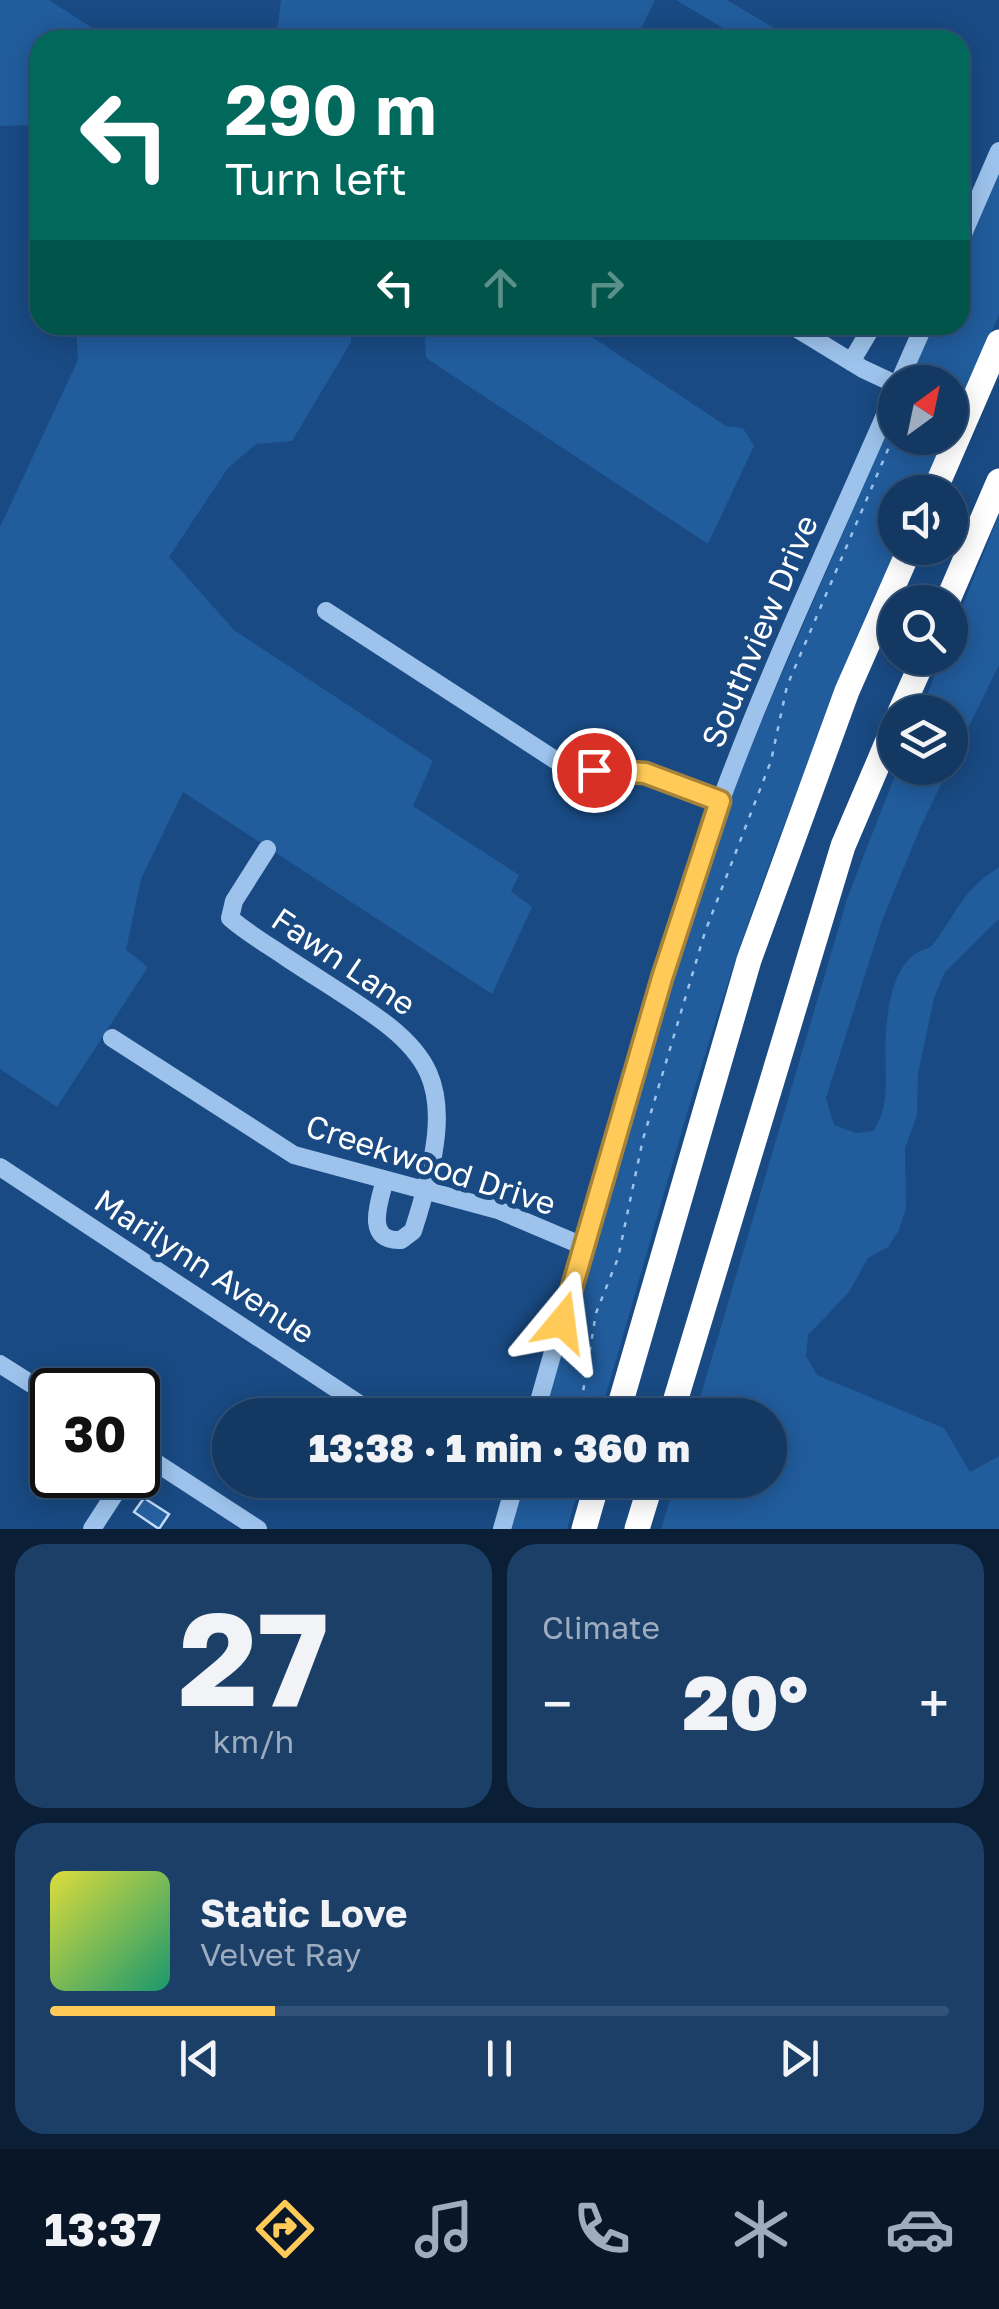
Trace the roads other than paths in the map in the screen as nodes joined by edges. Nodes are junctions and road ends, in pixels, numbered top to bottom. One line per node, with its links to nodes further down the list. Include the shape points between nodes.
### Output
1 (999, 150): 2 (street)
2 (970, 218)
3 (807, 335): 7 (street)
4 (867, 335): 7 (street)
5 (919, 335): 8 (street)
6 (999, 342): 11 (highway)
7 (851, 362): 9 (street)
8 (905, 365)
9 (878, 374)
10 (878, 432): 17 (street, Southview Drive)
11 (941, 475)
12 (999, 481): 14 (highway)
13 (903, 565): 28 (highway, via 847,691 749,960)
14 (954, 585)
15 (326, 611): 17 (street, via 586,780 594,770 645,773)
16 (878, 764): 29 (highway, via 843,846)
17 (720, 801): 23 (street, Southview Drive)
18 (266, 850): 22 (street, Fawn Lane, via 230,918 414,1046 437,1096 438,1130)
19 (112, 1038): 21 (street, Creekwood Drive, via 294,1155)
20 (0, 1167): 26 (street, Marilynn Avenue)
21 (384, 1180): 22 (street, Creekwood Drive); 22 (street, via 376,1221 393,1241 413,1231)
22 (424, 1191): 23 (street, Creekwood Drive, via 498,1210)
23 (583, 1246): 27 (street, Southview Drive)
24 (0, 1364): 25 (street)
25 (30, 1383)
26 (350, 1398)
27 (540, 1398)
28 (622, 1398)
29 (676, 1398)
30 (160, 1468): 36 (street)
31 (113, 1498): 35 (street)
32 (511, 1498): 37 (street)
33 (593, 1498): 38 (highway)
34 (646, 1498): 39 (highway)
35 (92, 1529)
36 (258, 1529)
37 (502, 1529)
38 (584, 1529)
39 (637, 1529)

